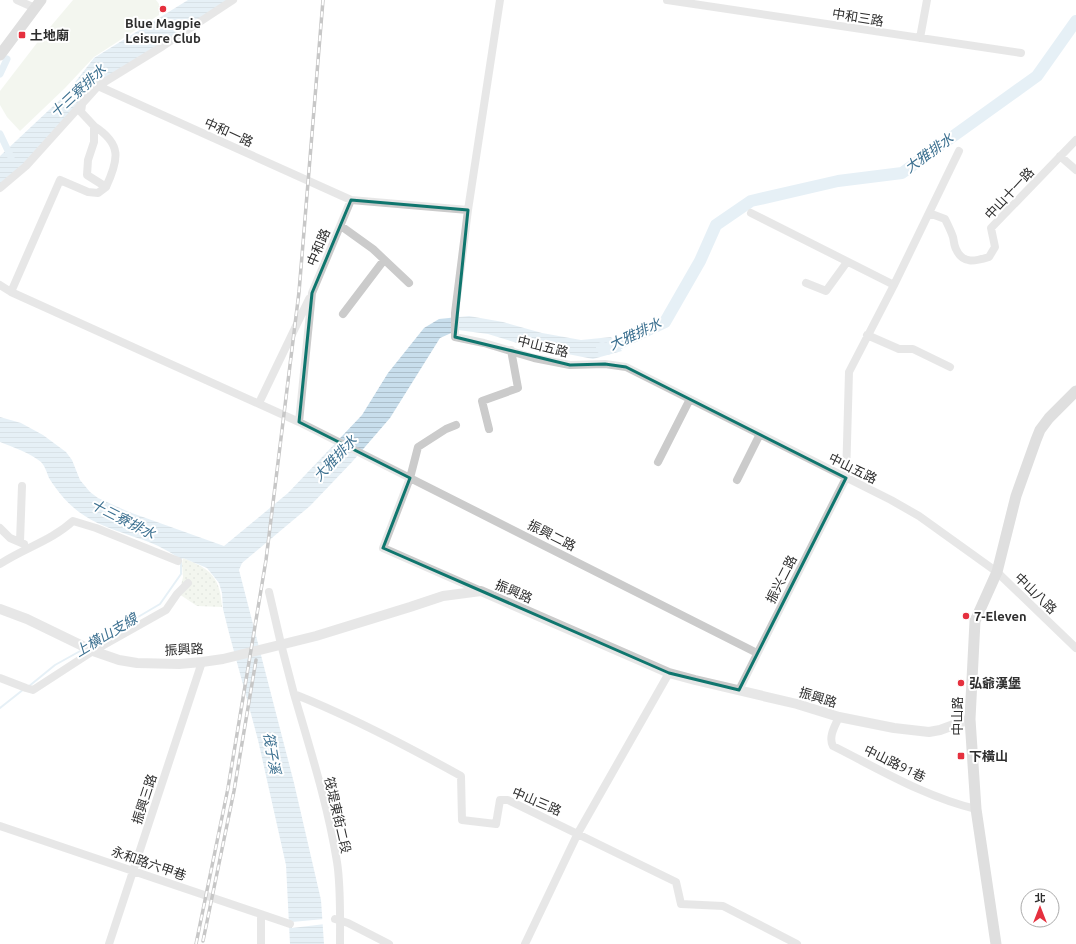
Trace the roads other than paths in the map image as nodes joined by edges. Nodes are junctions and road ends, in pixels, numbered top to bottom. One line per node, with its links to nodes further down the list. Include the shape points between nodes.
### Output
1 (17, 0): 6 (street)
2 (233, 0): 10 (street)
3 (500, 0): 20 (street)
4 (667, 0): 7 (street, 中和三路)
5 (927, 0): 7 (street)
6 (38, 4): 9 (main road)
7 (920, 38): 8 (street, 中和三路)
8 (1021, 53)
9 (0, 55)
10 (98, 86): 11 (street); 19 (street, 中和一路)
11 (82, 105): 12 (street, via 81,112); 18 (street, via 26,166)
12 (94, 126): 17 (street, via 105,133 116,152); 17 (street, via 94,142 88,160 87,175)
13 (1076, 140): 15 (street, 中山十一路)
14 (959, 151): 22 (street)
15 (1060, 156): 16 (street); 22 (street, 中山十一路, via 991,228 994,247 989,257 967,261 961,258 945,219)
16 (1076, 170)
17 (106, 187): 30 (street, via 98,193 88,192 60,180)
18 (0, 188)
19 (351, 200): 20 (street); 23 (street, 中和路)
20 (468, 210): 34 (street, 中山五路, via 455,313 455,337)
21 (751, 213): 25 (street)
22 (929, 213): 29 (street)
23 (341, 226): 24 (street); 31 (street, 中和路)
24 (384, 260): 26 (street); 32 (street)
25 (847, 262): 27 (street, via 826,291); 29 (street)
26 (410, 283)
27 (806, 283)
28 (0, 285): 30 (street)
29 (894, 285): 33 (street)
30 (11, 292): 38 (street)
31 (312, 293): 38 (street); 39 (street, 中和路)
32 (343, 314)
33 (867, 335): 35 (street, via 900,349 913,349); 45 (street, via 849,372)
34 (512, 350): 37 (street, 中山五路, via 534,358 570,365 605,364 626,367); 41 (street, via 518,388 482,401)
35 (950, 367)
36 (1076, 391): 53 (main road, 中山路, via 1040,430 1016,496)
37 (690, 399): 42 (street, 中山五路); 43 (street)
38 (259, 403): 39 (street)
39 (299, 422): 44 (street, 振興二路)
40 (456, 425): 44 (street, via 418,448)
41 (489, 429)
42 (760, 434): 45 (street, 中山五路); 46 (street)
43 (658, 462)
44 (410, 478): 55 (street, via 383,548); 61 (street, 振興二路)
45 (846, 478): 53 (street, 中山五路, via 920,516); 61 (street, 振兴二路)
46 (737, 480)
47 (22, 486): 49 (street)
48 (0, 528): 49 (street, via 10,538)
49 (20, 542): 50 (street)
50 (29, 547): 51 (street, via 63,531 73,521); 52 (street)
51 (178, 561)
52 (0, 564)
53 (997, 572): 59 (street, 中山八路); 68 (main road, 中山路, via 975,621)
54 (188, 583): 60 (street, via 166,610)
55 (481, 591): 58 (street, 振興路, via 443,596 316,636); 63 (street, 振興路)
56 (269, 592): 58 (street)
57 (0, 609): 60 (street, 振興路)
58 (281, 644): 62 (street, 振興路); 66 (street)
59 (1076, 648)
60 (93, 651): 62 (street, 振興路, via 137,663); 64 (street, via 33,690)
61 (757, 653): 65 (street, 振兴二路)
62 (202, 662): 72 (street, 振興三路)
63 (669, 672): 65 (street, 振興路); 71 (street)
64 (0, 678)
65 (739, 690): 67 (street, 振興路)
66 (294, 694): 71 (street, 中山三路, via 337,711 388,736 461,776 462,820 496,824 500,800 508,800); 74 (street, 筏堤東街二段, via 326,809 337,863)
67 (839, 717): 68 (street, 振興路, via 929,732); 69 (street, 中山路91巷, via 832,732 833,746 914,787)
68 (970, 719): 69 (main road, 中山路)
69 (976, 809): 82 (main road, 中山路)
70 (0, 826): 72 (street, 永和路六甲巷)
71 (578, 833): 80 (street); 81 (street, 中山三路, via 676,882 681,904 723,906)
72 (134, 871): 73 (street, 永和路六甲巷); 76 (street, 振興三路)
73 (261, 915): 75 (street, 永和路六甲巷); 77 (street)
74 (338, 920): 78 (street, 筏堤東街二段); 79 (street)
75 (290, 924)
76 (109, 944)
77 (261, 944)
78 (340, 944)
79 (389, 944)
80 (525, 944)
81 (797, 944)
82 (996, 944)

